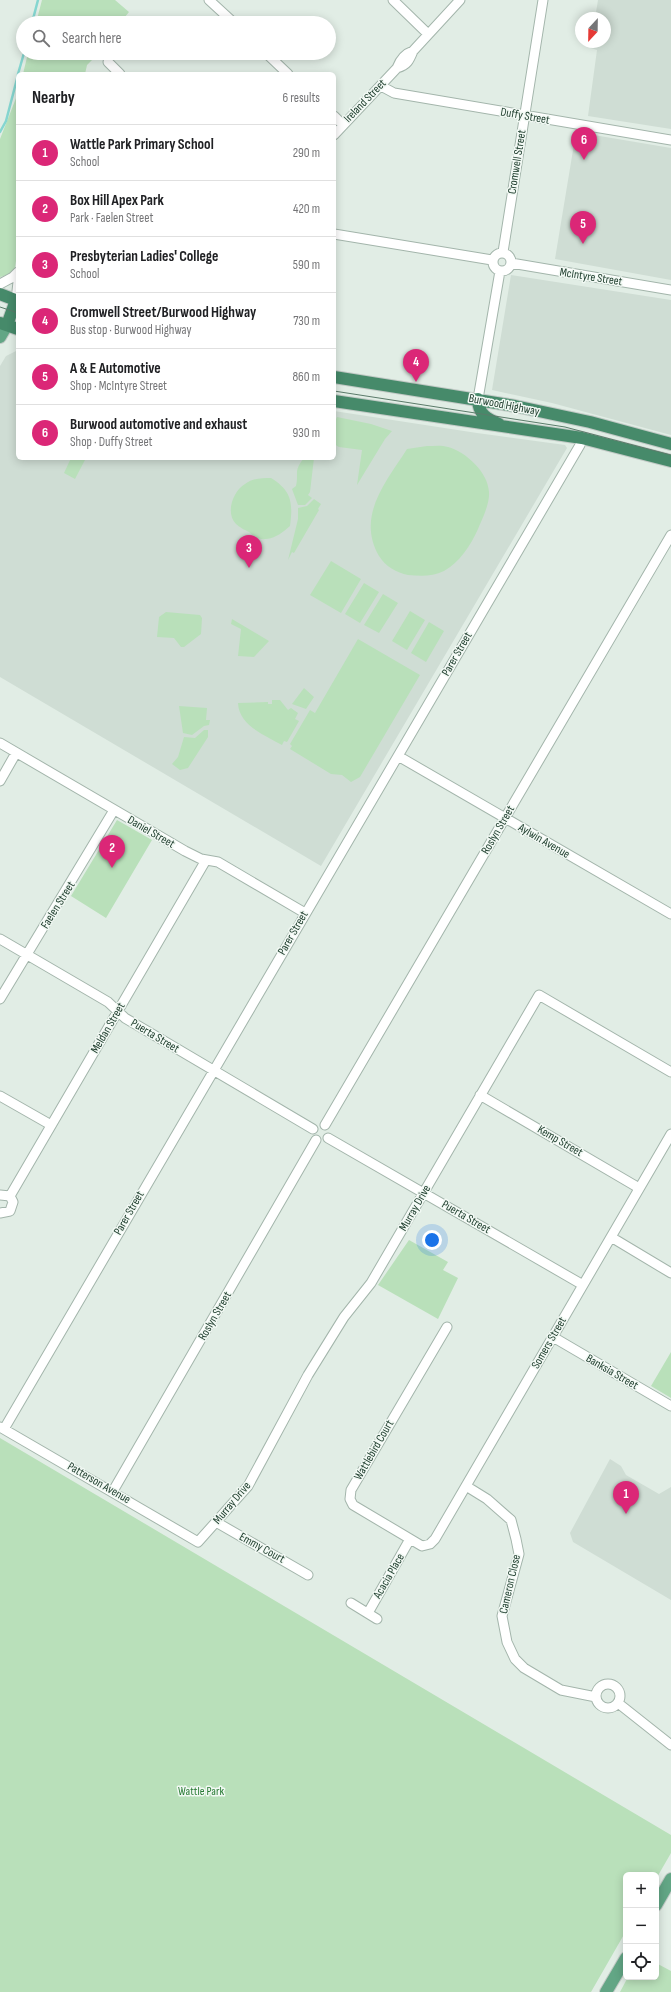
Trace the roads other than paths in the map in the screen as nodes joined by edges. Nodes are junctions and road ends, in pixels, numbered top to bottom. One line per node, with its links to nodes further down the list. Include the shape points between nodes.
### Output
1 (209, 0): 5 (street)
2 (393, 0): 6 (street)
3 (460, 0): 6 (street, Ireland Street)
4 (543, 0): 12 (street, Cromwell Street)
5 (226, 16)
6 (428, 34): 11 (street, Ireland Street, via 400,60 397,68)
7 (273, 60): 10 (street)
8 (108, 62): 9 (street)
9 (118, 72)
10 (286, 72)
11 (381, 86): 12 (street, Duffy Street, via 394,93); 14 (street, Ireland Street)
12 (524, 116): 16 (street, Duffy Street); 18 (street, Cromwell Street)
13 (336, 118): 14 (street)
14 (343, 125): 15 (street, Ireland Street)
15 (336, 133)
16 (671, 140)
17 (336, 234): 19 (street)
18 (502, 252): 19 (street, via 495,255); 20 (street, via 508,255)
19 (492, 260): 21 (street, via 494,268)
20 (511, 263): 21 (street, via 508,269); 24 (street, McIntyre Street)
21 (500, 271): 31 (street)
22 (16, 274): 23 (street)
23 (0, 284)
24 (671, 290)
25 (0, 294): 26 (highway)
26 (16, 301)
27 (16, 304): 28 (highway)
28 (8, 326): 29 (main road)
29 (0, 338)
30 (336, 377): 31 (highway, Burwood Highway)
31 (478, 399): 33 (highway, Burwood Highway); 34 (highway, via 479,409 483,414)
32 (336, 401): 34 (highway, Burwood Highway)
33 (590, 422): 35 (highway); 36 (highway, Burwood Highway)
34 (514, 429): 35 (highway, Burwood Highway)
35 (582, 438): 37 (highway, Burwood Highway); 41 (street, Parer Street)
36 (671, 444)
37 (671, 460)
38 (671, 535): 44 (street, Roslyn Street)
39 (0, 743): 40 (street, Daniel Street)
40 (16, 753): 42 (street); 43 (street, Daniel Street)
41 (398, 756): 44 (street, Aylwin Avenue); 46 (street, Parer Street)
42 (0, 781)
43 (114, 810): 45 (street, Daniel Street, via 185,851); 49 (street, Faelen Street)
44 (505, 819): 47 (street, Aylwin Avenue); 57 (street, Roslyn Street)
45 (206, 860): 46 (street, Daniel Street, via 218,862); 51 (street, Meldan Street)
46 (305, 912): 52 (street, Parer Street)
47 (671, 914)
48 (0, 939): 49 (street, Puerta Street)
49 (27, 955): 50 (street, Faelen Street); 51 (street, Puerta Street, via 108,1002)
50 (0, 999)
51 (118, 1011): 52 (street, Puerta Street, via 125,1018); 56 (street, Meldan Street)
52 (213, 1070): 58 (street, Puerta Street); 73 (street, Parer Street)
53 (671, 1072): 54 (street, Murray Drive, via 538,995)
54 (480, 1095): 62 (street, Kemp Street); 63 (street, Murray Drive)
55 (0, 1096): 56 (street)
56 (51, 1125): 65 (street, Meldan Street)
57 (326, 1125): 58 (street, via 320,1124); 60 (street, via 329,1130)
58 (313, 1129): 61 (street, via 312,1134)
59 (671, 1134): 62 (street, Somers Street)
60 (328, 1138): 61 (street, via 324,1141); 63 (street, Puerta Street)
61 (316, 1140): 75 (street, Roslyn Street)
62 (639, 1188): 67 (street, Somers Street)
63 (424, 1193): 69 (street, Puerta Street); 76 (street, Murray Drive, via 371,1282 344,1317 308,1375 248,1486)
64 (0, 1195): 65 (street)
65 (10, 1196): 66 (street, via 13,1202 12,1209 7,1213)
66 (0, 1213)
67 (611, 1237): 68 (street); 69 (street, Somers Street)
68 (671, 1273)
69 (583, 1285): 71 (street, Somers Street)
70 (447, 1327): 77 (street, Wattlebird Court, via 351,1490 352,1505)
71 (553, 1337): 72 (street, Banksia Street); 74 (street, Somers Street)
72 (671, 1406)
73 (2, 1428): 75 (street, Patterson Avenue)
74 (466, 1486): 79 (street, Somers Street, via 435,1539 430,1544); 84 (street, Cameron Close, via 487,1499 511,1520 519,1554 502,1616 507,1642 515,1659 524,1668 560,1690)
75 (113, 1491): 78 (street, Patterson Avenue)
76 (216, 1522): 78 (street, Murray Drive); 80 (street, Emmy Court)
77 (410, 1539): 79 (street, Wattlebird Court); 82 (street, Acacia Place)
78 (198, 1542)
79 (422, 1546)
80 (308, 1574)
81 (351, 1603): 82 (street, Acacia Place)
82 (368, 1612): 83 (street, Acacia Place)
83 (377, 1619)
84 (596, 1697): 85 (street, via 599,1704 606,1708); 85 (street, via 600,1688 609,1684 619,1692)
85 (618, 1703): 86 (street)
86 (671, 1744)
87 (671, 1879): 88 (main road)
88 (659, 1900)
89 (623, 1963): 90 (main road)
90 (606, 1992)

